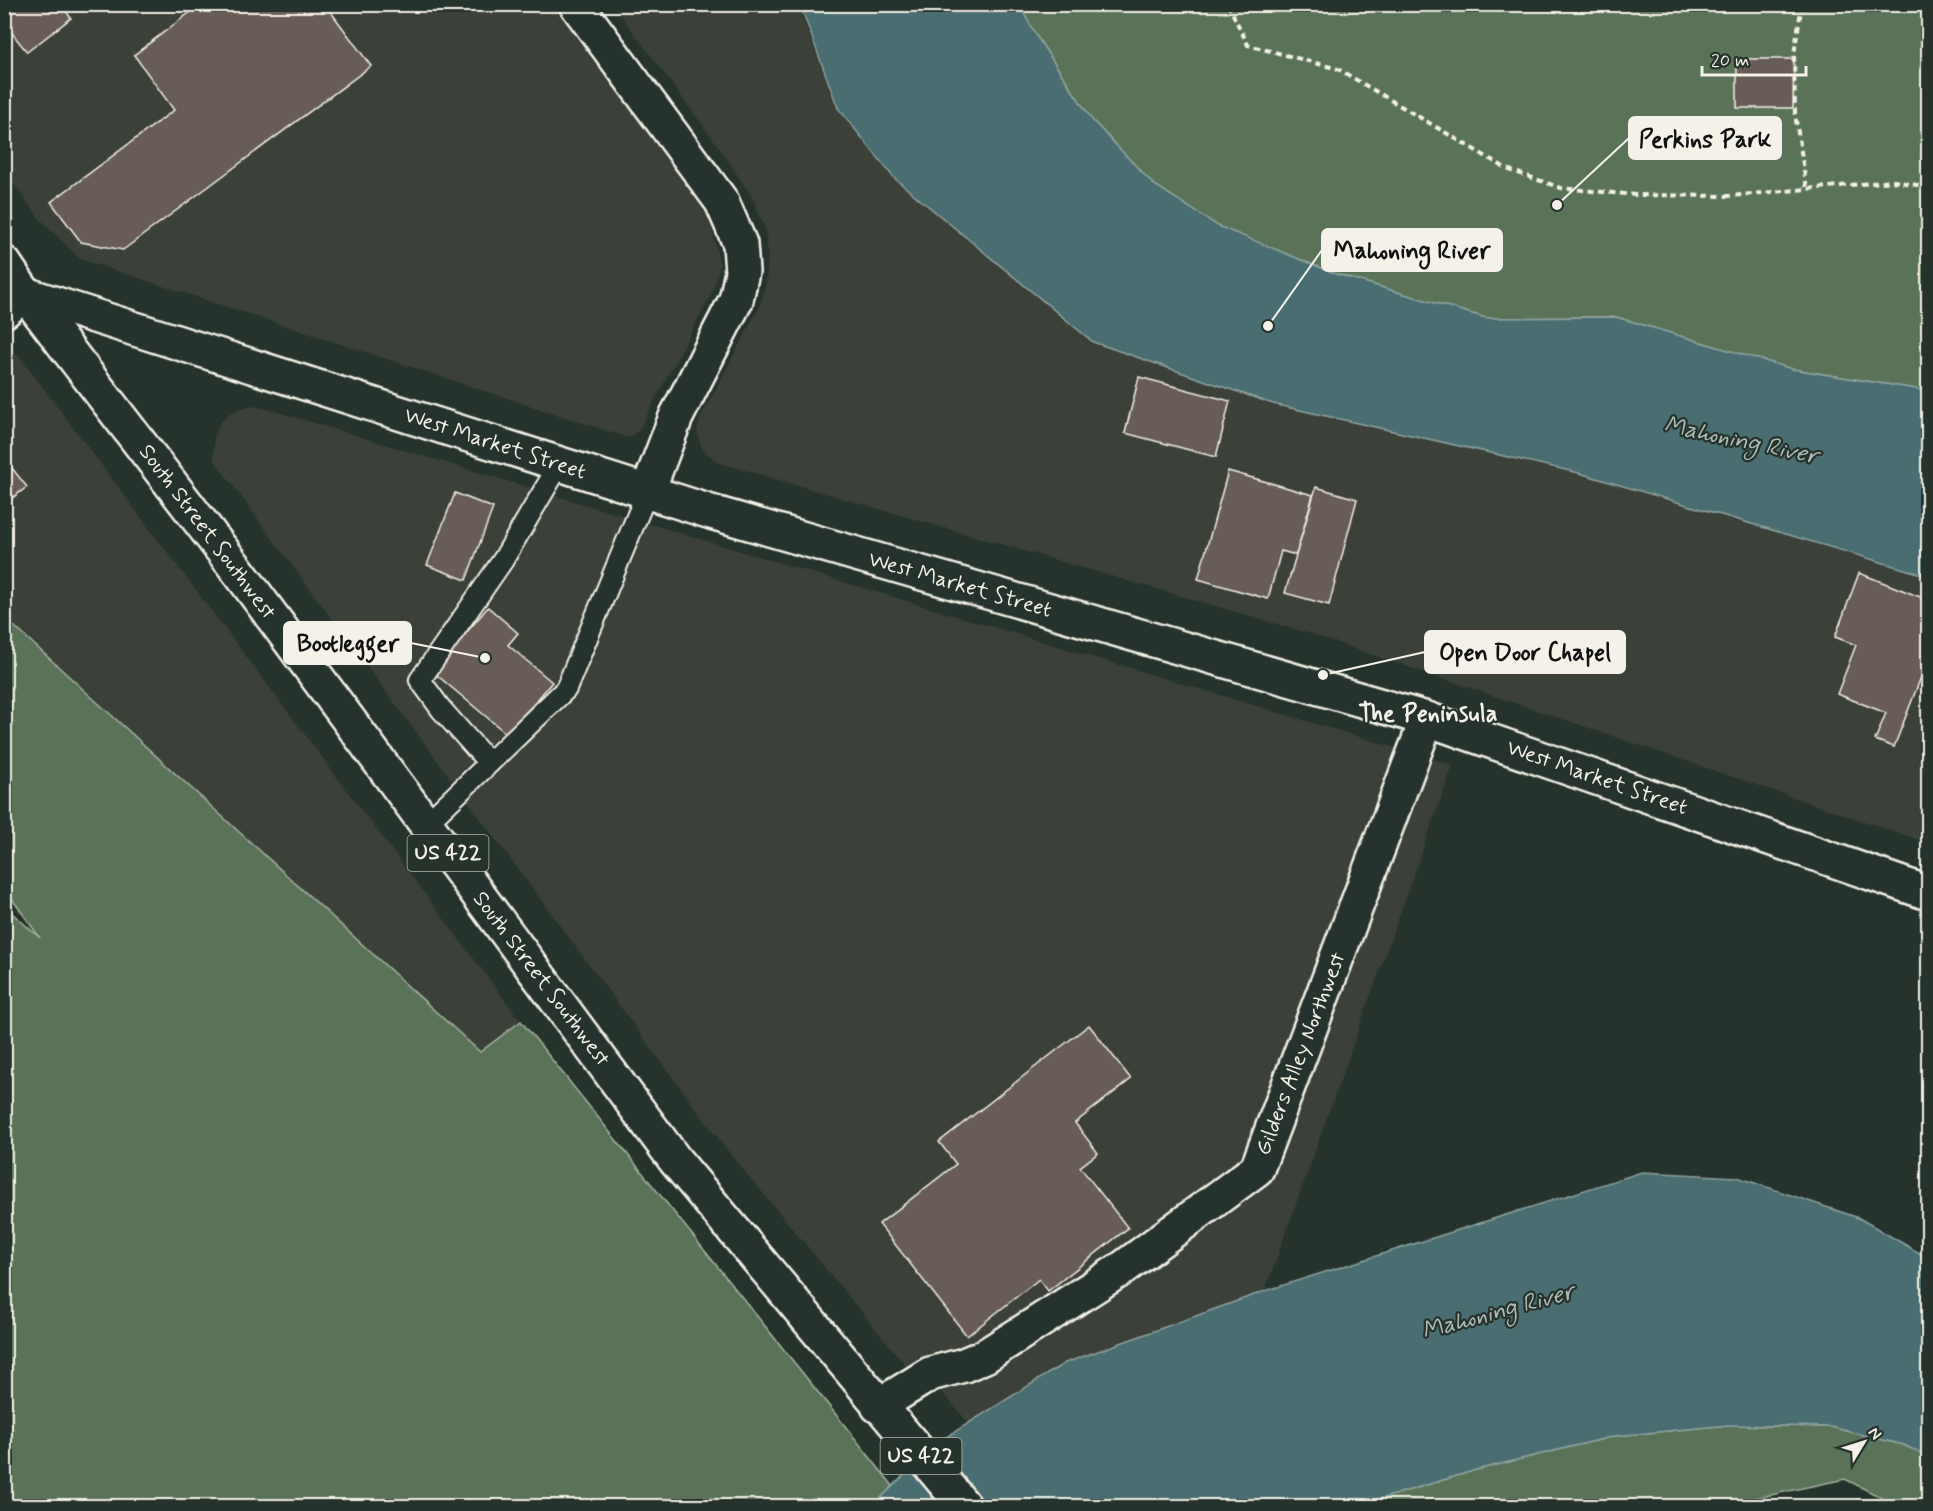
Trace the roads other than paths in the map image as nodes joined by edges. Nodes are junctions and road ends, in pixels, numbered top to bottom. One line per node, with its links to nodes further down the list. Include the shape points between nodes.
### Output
1 (576, 4): 5 (main road, via 722,202 740,244 742,272 736,300 676,417)
2 (4, 263): 3 (main road, US 422)
3 (15, 303): 4 (main road, West Market Street); 8 (main road, South Street Southwest / US 422, via 242,576)
4 (559, 465): 5 (main road, West Market Street); 7 (lane, via 503,560 420,680)
5 (648, 490): 6 (main road, West Market Street, via 901,568); 7 (lane, via 566,689)
6 (1427, 719): 9 (main road, West Market Street); 10 (main road, Gilders Alley Northwest, via 1257,1170 1123,1268 985,1356 930,1374)
7 (489, 763): 8 (lane)
8 (426, 824): 10 (main road, South Street Southwest / US 422, via 675,1160)
9 (1929, 893)
10 (878, 1406): 11 (main road, South Street Southwest / US 422)
11 (964, 1506)

